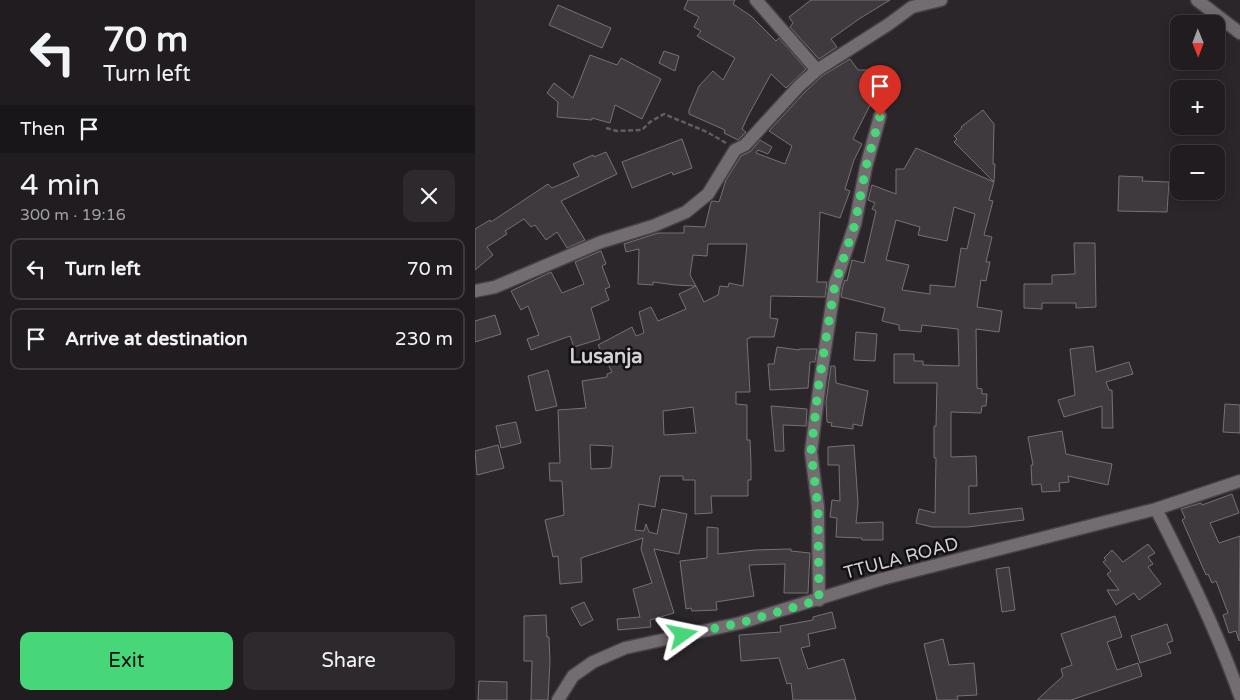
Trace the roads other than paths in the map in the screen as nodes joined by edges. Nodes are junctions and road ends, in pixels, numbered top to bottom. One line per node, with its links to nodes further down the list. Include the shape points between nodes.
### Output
1 (756, 0): 5 (street)
2 (941, 0): 5 (street, via 911,7)
3 (1197, 0): 4 (street)
4 (1240, 33)
5 (817, 70): 7 (street, via 745,145 735,150 708,194 686,212 601,242 495,287)
6 (880, 116): 10 (street, via 855,224 835,284 819,382 811,452 818,507)
7 (475, 291)
8 (1240, 481): 9 (street, TTULA ROAD)
9 (1156, 509): 10 (street, TTULA ROAD, via 883,579); 11 (street, via 1188,571)
10 (819, 600): 12 (street, TTULA ROAD, via 740,623 625,648 593,662 573,676)
11 (1240, 696)
12 (558, 700)

